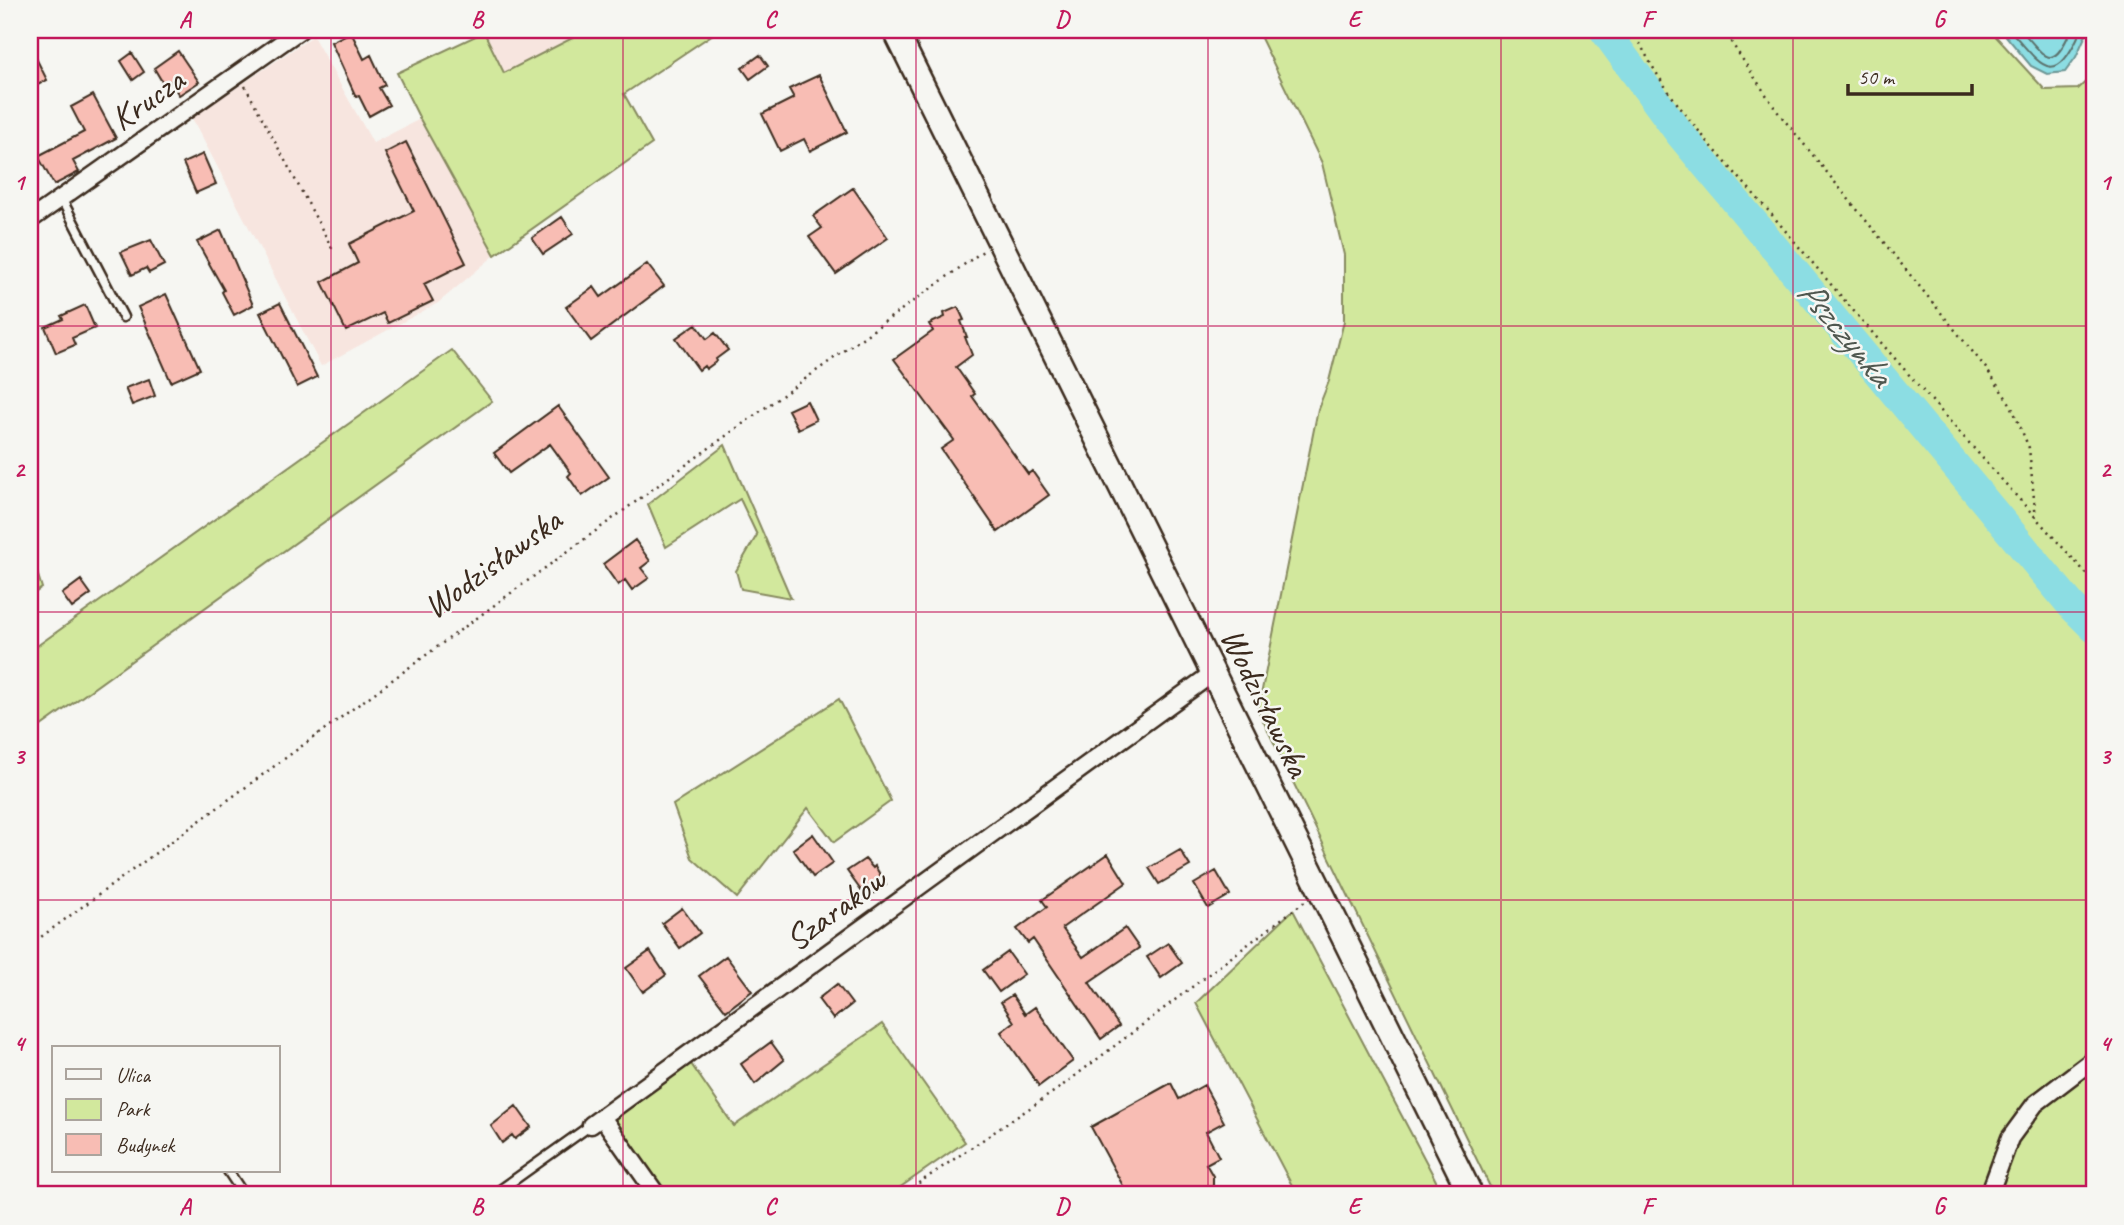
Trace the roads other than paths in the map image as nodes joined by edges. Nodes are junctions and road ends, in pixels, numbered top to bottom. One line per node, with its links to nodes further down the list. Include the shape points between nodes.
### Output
1 (300, 30): 3 (street, Krucza)
2 (895, 30): 6 (main road, Wodzisławska)
3 (61, 198): 4 (street, Krucza); 5 (lane)
4 (30, 220)
5 (123, 317)
6 (1213, 673): 8 (street, Szaraków); 13 (main road, Wodzisławska)
7 (2094, 1059): 14 (street, via 2035,1104 2010,1138)
8 (597, 1121): 11 (lane, Szaraków); 12 (street)
9 (229, 1172): 10 (lane)
10 (244, 1195)
11 (493, 1195)
12 (657, 1195)
13 (1471, 1195)
14 (1989, 1195)

